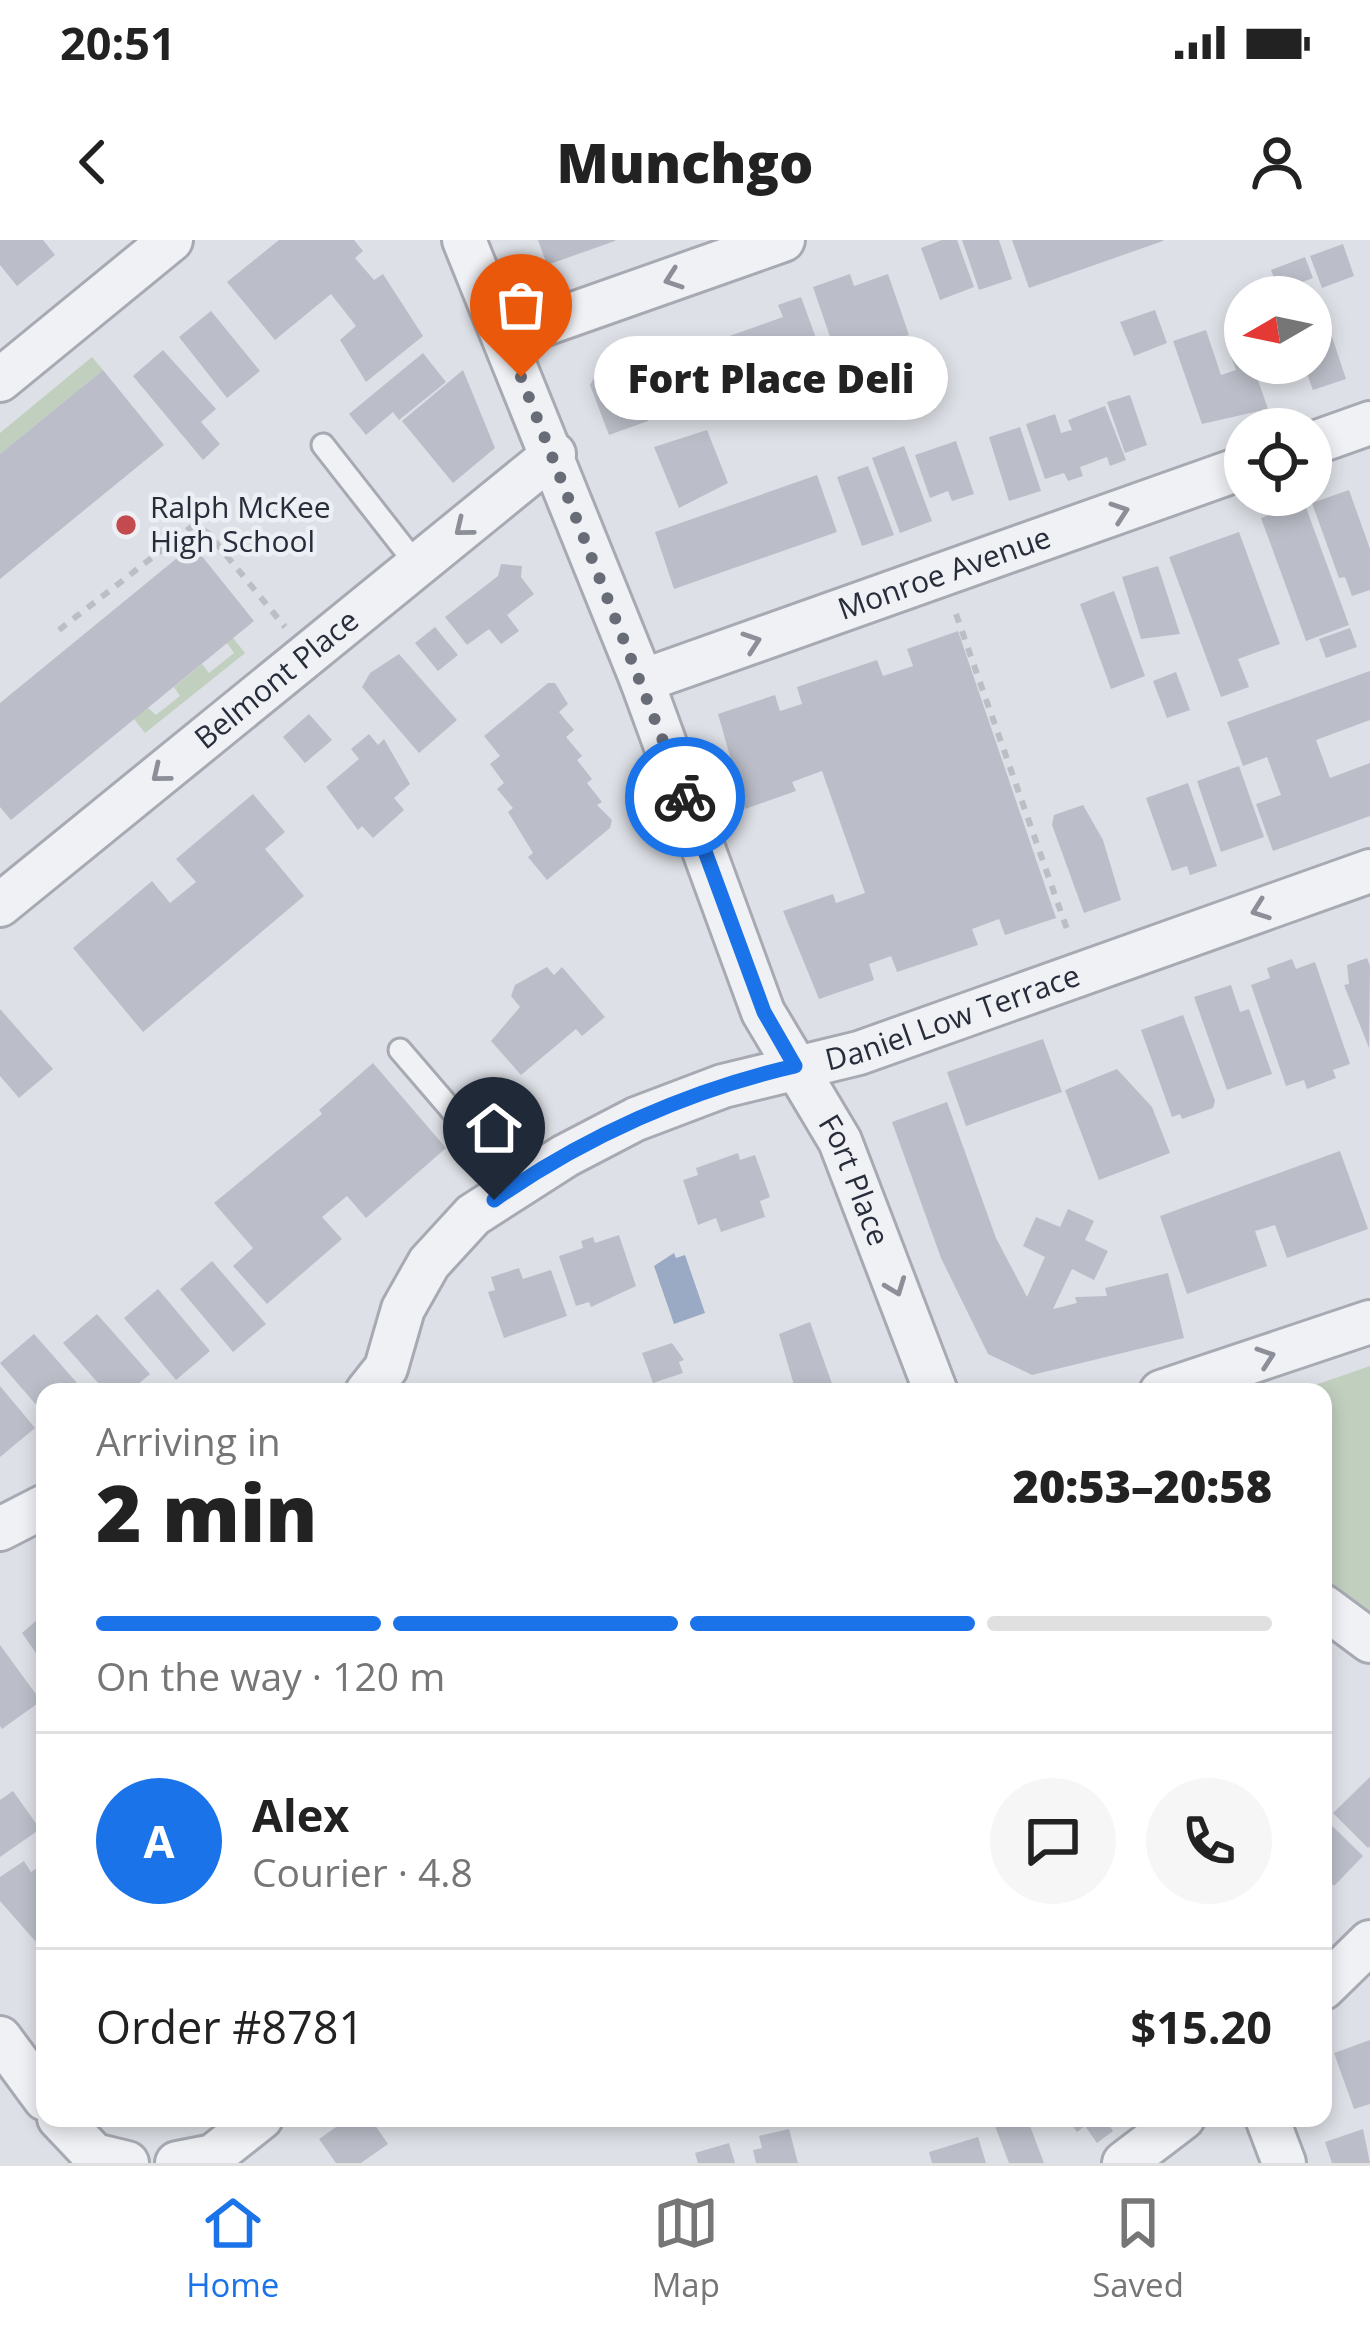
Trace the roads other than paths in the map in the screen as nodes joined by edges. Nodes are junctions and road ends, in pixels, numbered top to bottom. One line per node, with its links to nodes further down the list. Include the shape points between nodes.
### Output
1 (171, 240): 5 (street)
2 (464, 240): 4 (street, Fort Place)
3 (783, 240): 4 (street, one-way to 4)
4 (505, 338): 9 (street, Fort Place)
5 (0, 380)
6 (1370, 423): 7 (street)
7 (1332, 437)
8 (323, 445): 11 (lane)
9 (554, 454): 11 (street, Belmont Place, one-way to 11); 12 (street, Fort Place)
10 (1224, 474): 12 (street, Monroe Avenue, one-way to 10)
11 (417, 565): 14 (street, Belmont Place, one-way to 14)
12 (642, 681): 16 (street, Fort Place, via 764,1012)
13 (1370, 871): 16 (street, Daniel Low Terrace, one-way to 16, via 859,1053)
14 (3, 895)
15 (400, 1050): 17 (lane)
16 (795, 1066): 17 (street, Daniel Low Terrace, via 636,1119); 20 (street, Fort Place, one-way to 20, via 840,1142)
17 (516, 1185): 19 (street, Daniel Low Terrace, via 473,1215 429,1263 403,1309)
18 (1370, 1322): 21 (street, one-way to 18)
19 (388, 1383)
20 (933, 1383)
21 (1188, 1383)
22 (36, 1511): 23 (street)
23 (0, 1529)
24 (1332, 1613): 25 (street)
25 (1370, 1641)
26 (1370, 1942): 27 (street)
27 (1332, 1979)
28 (0, 2038): 29 (street)
29 (36, 2087)
30 (68, 2127): 34 (street, via 94,2155)
31 (250, 2127): 35 (street, via 213,2156)
32 (1171, 2127): 36 (street)
33 (1271, 2127): 37 (street)
34 (127, 2163)
35 (177, 2163)
36 (1124, 2163)
37 (1284, 2163)

